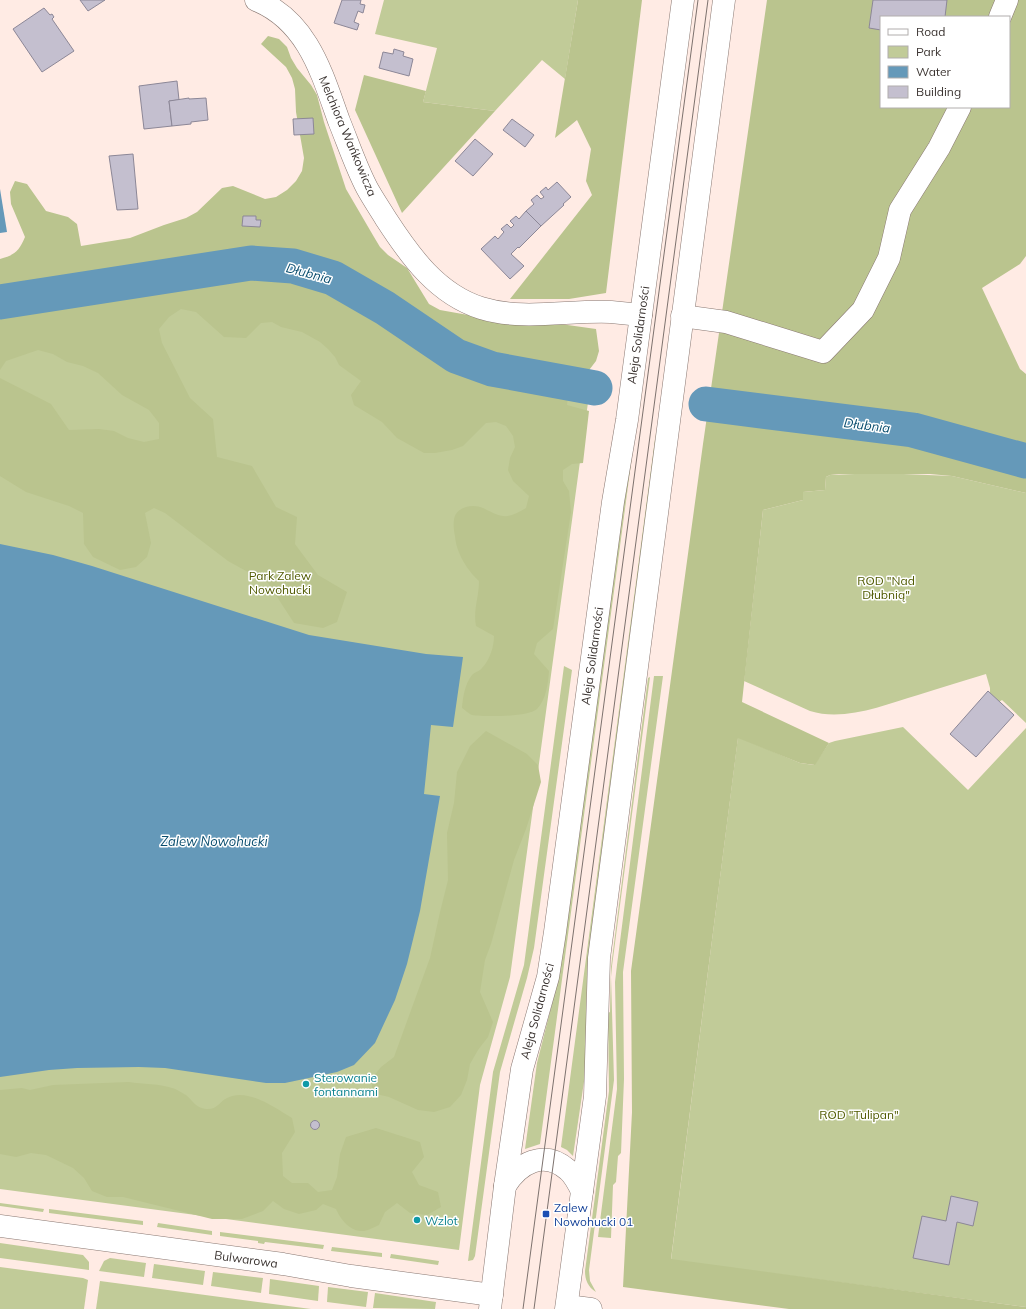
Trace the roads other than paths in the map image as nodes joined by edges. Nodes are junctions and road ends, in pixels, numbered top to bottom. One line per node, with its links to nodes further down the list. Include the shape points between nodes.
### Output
1 (256, 0): 7 (street, Melchiora Wańkowicza, via 279,13 310,47 367,188 403,246 440,286 457,298 482,308 516,315 610,312)
2 (683, 0): 7 (street, Aleja Solidarności)
3 (724, 0): 8 (street)
4 (1007, 0): 5 (street)
5 (1000, 16)
6 (959, 108): 8 (street, via 939,148 900,210 889,258 863,310 823,352 726,322)
7 (641, 315): 9 (street, Aleja Solidarności, via 613,502 550,970 522,1069)
8 (682, 316): 10 (street, via 599,958 595,1096)
9 (505, 1186): 10 (street, via 522,1166 543,1160 568,1170); 12 (street, Aleja Solidarności)
10 (582, 1191): 13 (street)
11 (0, 1226): 12 (street, Bulwarowa, via 283,1264)
12 (491, 1302)
13 (567, 1307): 14 (street)
14 (591, 1309)

